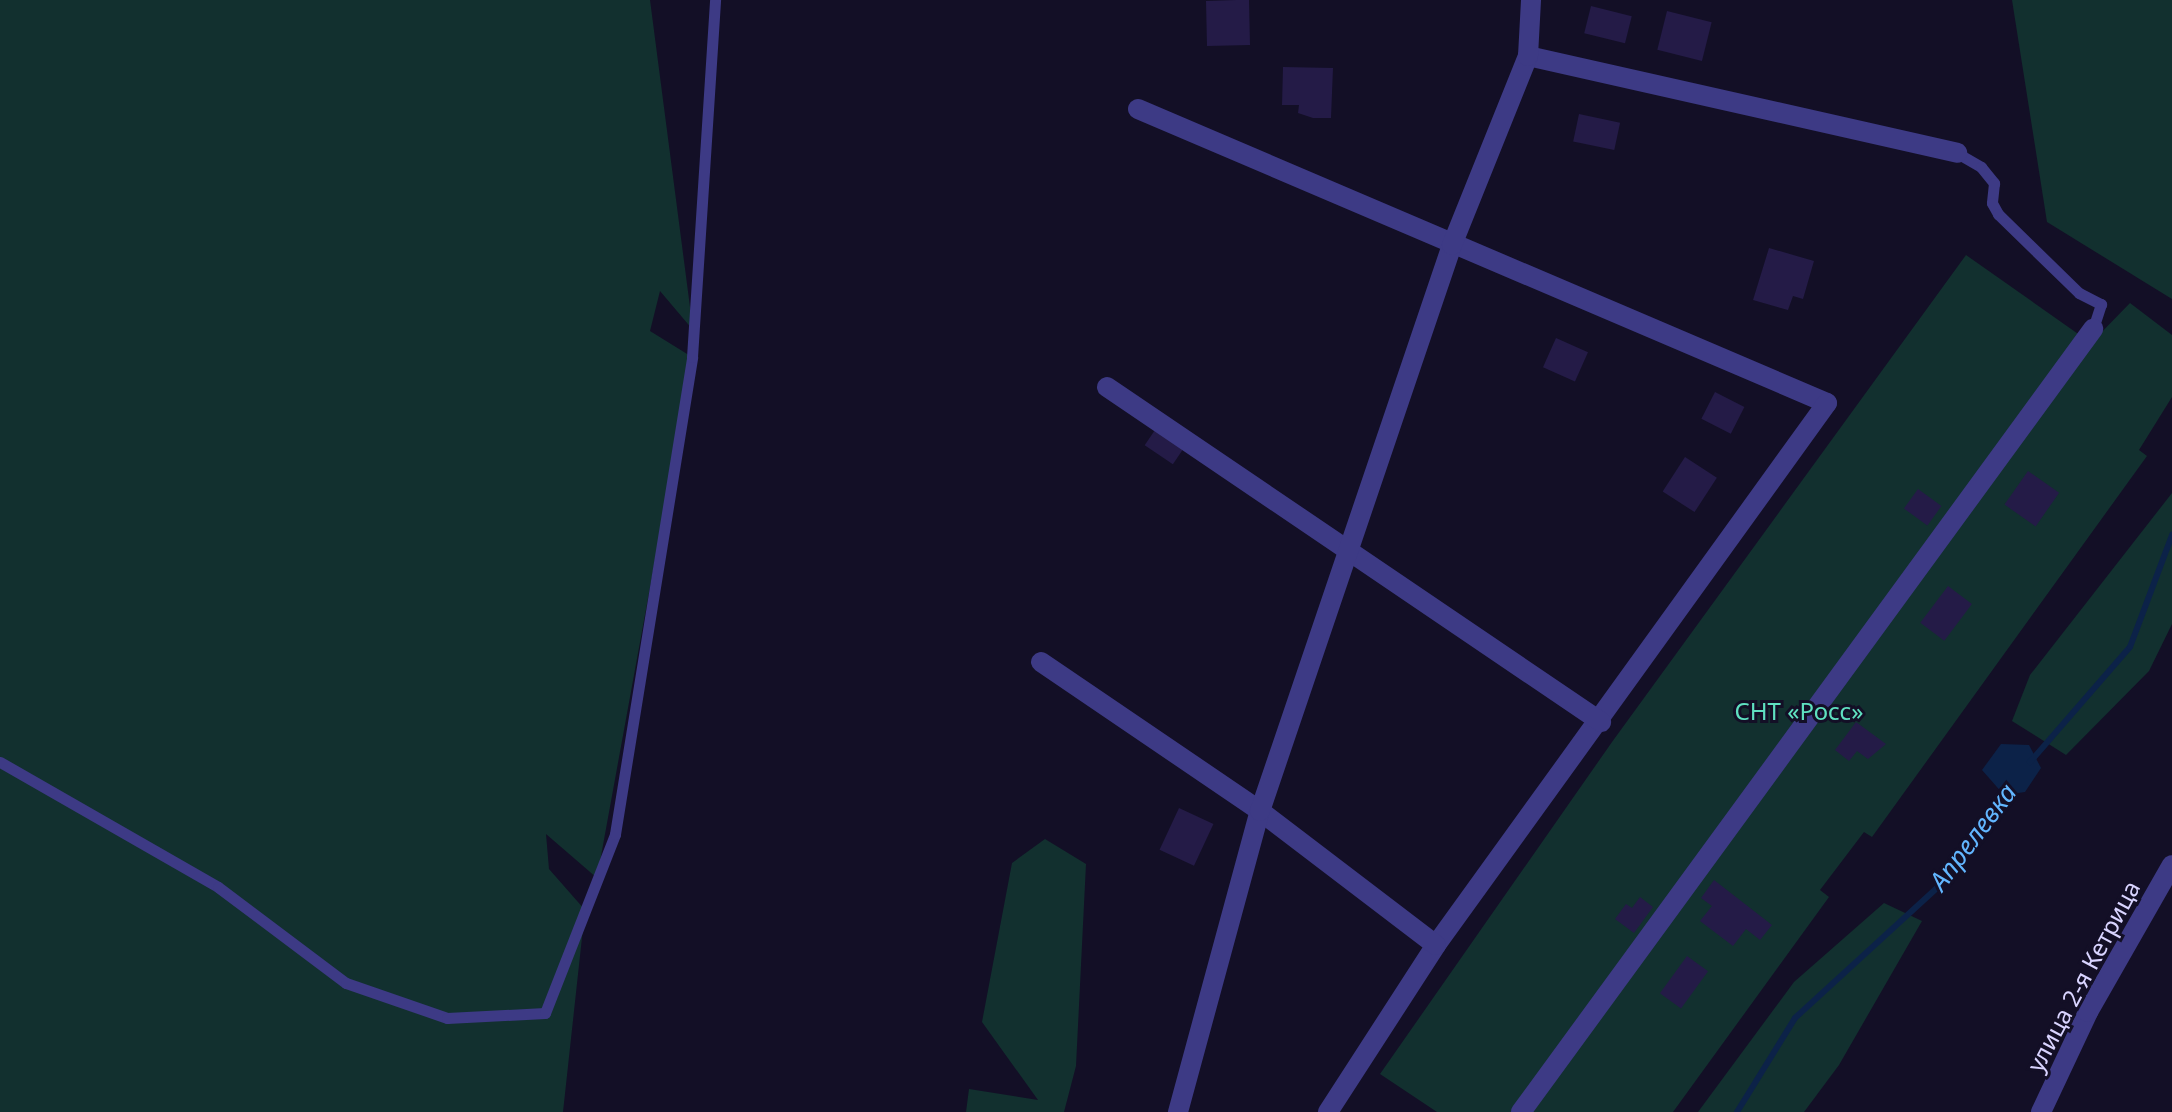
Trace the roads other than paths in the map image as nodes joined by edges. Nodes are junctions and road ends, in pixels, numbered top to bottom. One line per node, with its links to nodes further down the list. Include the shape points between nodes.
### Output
1 (715, 0): 12 (lane, via 692,357 615,834 545,1013 447,1018 346,983 218,887)
2 (1531, 0): 3 (street)
3 (1528, 56): 5 (street); 6 (street)
4 (1138, 109): 6 (street)
5 (1957, 153): 7 (lane, via 1981,167 1994,183 1992,203 1998,214 2079,293 2101,304)
6 (1452, 245): 9 (street); 11 (street, via 1827,403)
7 (2093, 329): 18 (street)
8 (1107, 387): 9 (street)
9 (1352, 552): 11 (street); 13 (street)
10 (1041, 662): 13 (street)
11 (1601, 722): 15 (street)
12 (0, 762)
13 (1260, 811): 15 (street); 16 (street)
14 (2172, 865): 19 (street, улица 2-я Кетрица, via 2088,1012)
15 (1436, 945): 17 (street)
16 (1178, 1112)
17 (1328, 1112)
18 (1521, 1112)
19 (2041, 1112)

